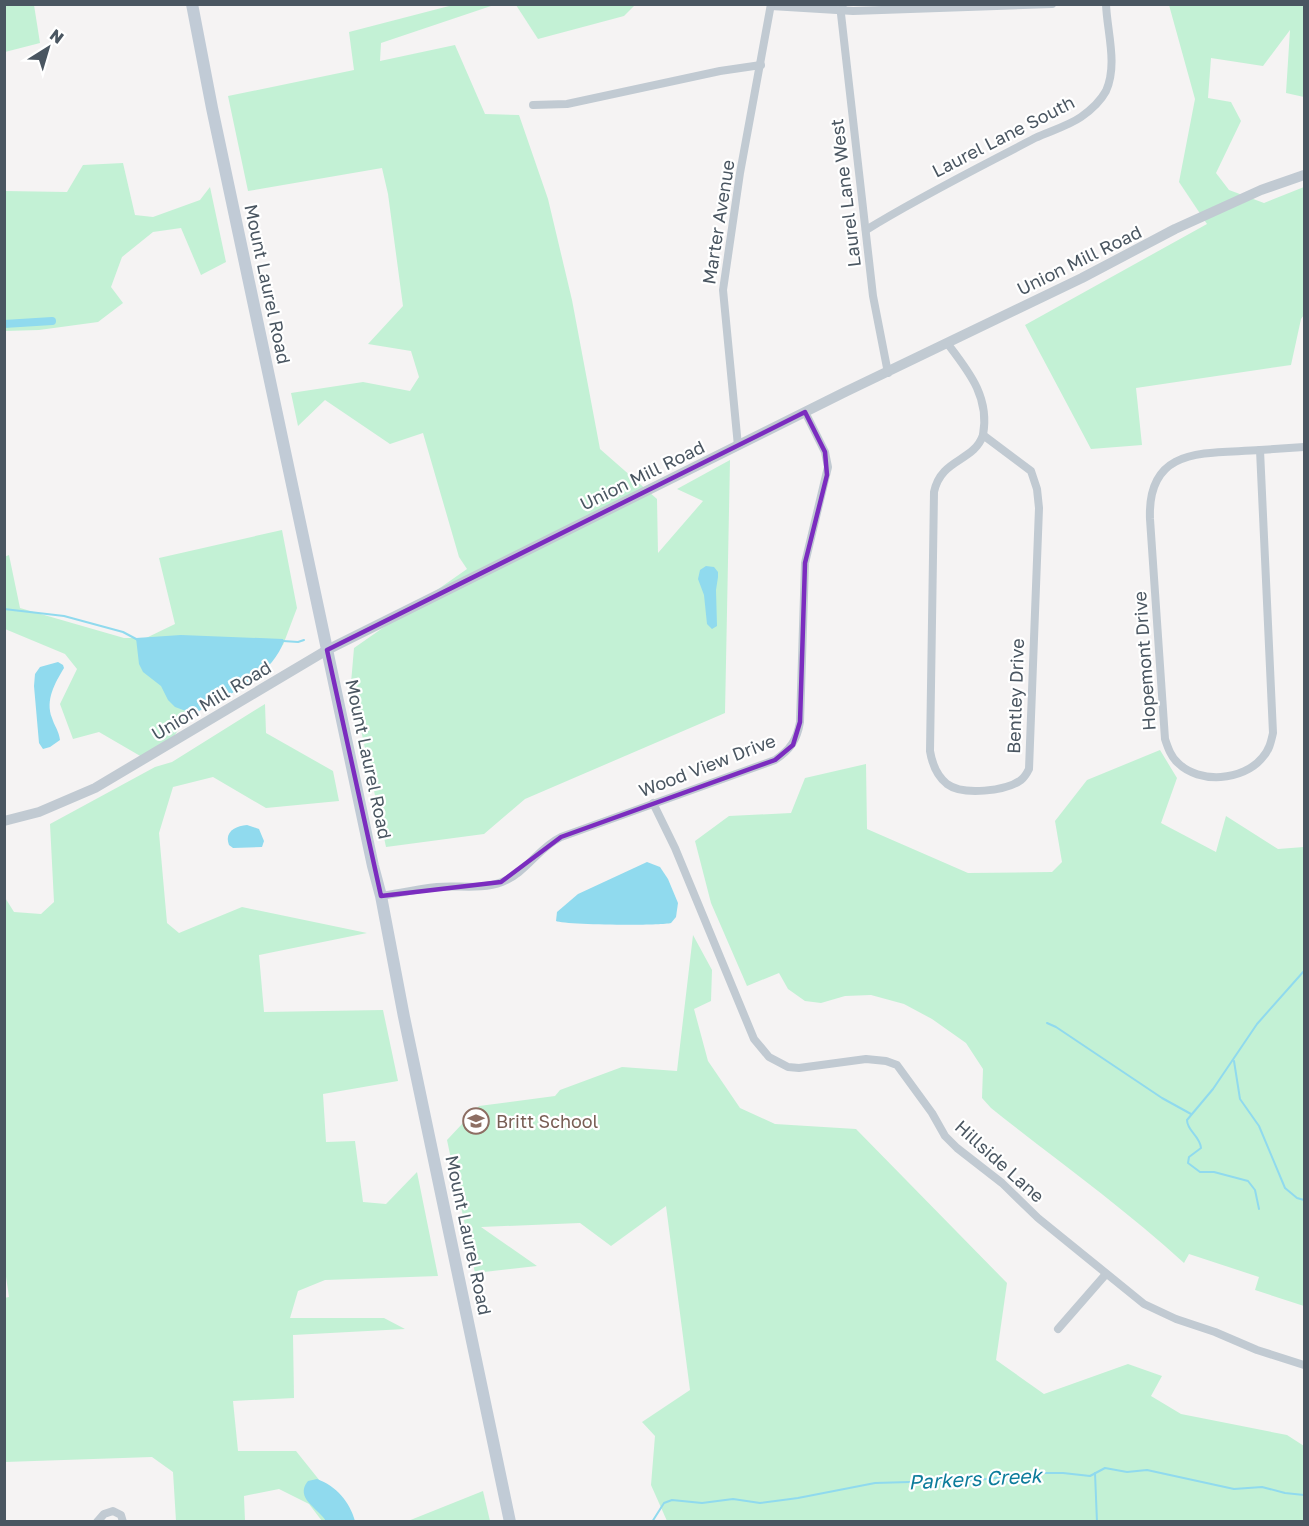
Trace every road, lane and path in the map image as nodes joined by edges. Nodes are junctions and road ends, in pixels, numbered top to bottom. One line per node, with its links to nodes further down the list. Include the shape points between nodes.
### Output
1 (192, 4): 17 (main road, Mount Laurel Road)
2 (1052, 4): 5 (street, via 853,11)
3 (1106, 4): 9 (street, Laurel Lane South, via 1111,69 1107,88 1096,106 913,201)
4 (771, 5): 5 (street); 6 (street, Marter Avenue)
5 (842, 7): 9 (street, Laurel Lane West)
6 (761, 65): 7 (street, via 567,104); 14 (street, Marter Avenue, via 723,290)
7 (533, 105)
8 (1305, 175): 10 (street, Union Mill Road, via 1214,210)
9 (866, 230): 11 (street, Laurel Lane West, via 875,312)
10 (947, 343): 11 (street, Union Mill Road); 13 (street, via 981,396 985,411)
11 (888, 373): 12 (street, Union Mill Road)
12 (805, 412): 14 (street, Union Mill Road); 18 (street, Wood View Drive, via 825,452 828,467 805,563 797,738 775,760)
13 (983, 435): 13 (street, Bentley Drive, via 1031,471 1039,508 1029,769 1021,780 1007,787 975,791 946,783 937,772 930,751 934,492 942,472 978,447)
14 (738, 446): 17 (street, Union Mill Road)
15 (1305, 447): 16 (street, Hopemont Drive)
16 (1260, 450): 16 (street, Hopemont Drive, via 1185,457 1164,470 1151,492 1165,739 1177,763 1200,776 1228,776 1253,767 1263,758 1273,733)
17 (327, 650): 19 (street, Union Mill Road, via 95,789); 20 (main road, Mount Laurel Road)
18 (653, 803): 20 (street, Wood View Drive, via 553,840 518,873 501,882); 21 (street, Hillside Lane, via 754,1039 765,1053 781,1065 796,1068 866,1059 897,1065 957,1149)
19 (4, 821)
20 (381, 896): 26 (main road, Mount Laurel Road)
21 (1106, 1274): 22 (street); 23 (street, Hillside Lane, via 1155,1311)
22 (1058, 1329)
23 (1305, 1365)
24 (97, 1521): 25 (street, via 113,1511)
25 (123, 1521)
26 (510, 1521)

